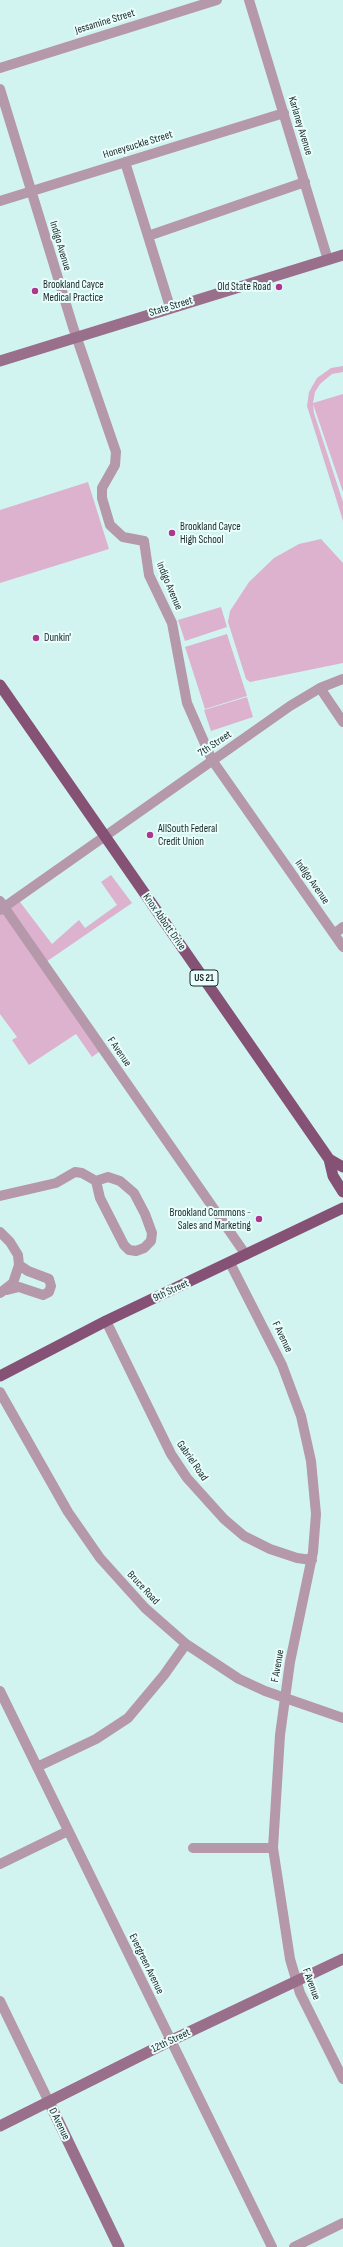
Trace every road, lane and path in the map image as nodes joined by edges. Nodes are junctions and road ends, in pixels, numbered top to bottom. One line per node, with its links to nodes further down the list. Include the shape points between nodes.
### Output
1 (217, 0): 3 (street, Jessamine Street)
2 (249, 0): 5 (street, Karlaney Avenue)
3 (0, 68)
4 (0, 89): 8 (street, Indigo Avenue)
5 (284, 113): 6 (street, Honeysuckle Street); 7 (street, Karlaney Avenue)
6 (126, 162): 8 (street, Honeysuckle Street); 10 (street)
7 (305, 182): 10 (street); 12 (street, Karlaney Avenue)
8 (31, 192): 9 (street, Honeysuckle Street); 14 (street, Indigo Avenue)
9 (0, 201)
10 (148, 236): 13 (street)
11 (343, 255): 12 (main road, State Street)
12 (328, 260): 13 (main road, State Street)
13 (170, 308): 14 (main road, State Street)
14 (77, 337): 15 (main road, State Street); 20 (street, Indigo Avenue, via 116,452 115,465 102,488 102,498 110,525 123,537 144,541 149,575 172,623 188,703)
15 (0, 361)
16 (343, 679): 18 (street, 7th Street)
17 (0, 684): 21 (main road, Knox Abbott Drive / US 21)
18 (320, 688): 19 (street); 20 (street, 7th Street)
19 (343, 722)
20 (212, 760): 21 (street, 7th Street); 24 (street, Indigo Avenue)
21 (104, 835): 22 (street, 7th Street); 26 (main road, Knox Abbott Drive / US 21)
22 (1, 906): 33 (street, F Avenue)
23 (343, 927): 24 (street)
24 (334, 934): 25 (street, Indigo Avenue)
25 (343, 947)
26 (329, 1158): 27 (main road, Knox Abbott Drive / US 21); 29 (main road, Knox Abbott Drive / US 21, via 333,1176)
27 (343, 1167)
28 (96, 1181): 28 (street, via 108,1177 120,1181 134,1193 152,1233 151,1241 144,1248 129,1250 124,1245 100,1198); 30 (street, via 75,1172 56,1183)
29 (343, 1192)
30 (0, 1196)
31 (343, 1208): 33 (main road, 9th Street)
32 (0, 1232): 35 (street, via 18,1255)
33 (246, 1255): 34 (main road, 9th Street)
34 (230, 1262): 37 (main road, 9th Street); 40 (street, F Avenue, via 282,1365 301,1416 311,1461 316,1505)
35 (19, 1265): 36 (street, via 13,1283); 36 (street, via 28,1272 49,1279 51,1286 48,1292 43,1296 19,1287)
36 (3, 1292)
37 (106, 1322): 38 (main road, 9th Street); 40 (street, Gabriel Road, via 171,1454 187,1478 224,1519 244,1536 270,1549)
38 (0, 1376)
39 (0, 1392): 41 (street, Bruce Road, via 68,1512 100,1558 144,1608)
40 (312, 1560): 43 (street, F Avenue, via 290,1662)
41 (186, 1644): 43 (street, Bruce Road, via 239,1679); 45 (street, via 128,1718 96,1739)
42 (0, 1691): 45 (street, Evergreen Avenue)
43 (285, 1698): 44 (street, Bruce Road); 48 (street, F Avenue, via 280,1734)
44 (343, 1718)
45 (37, 1767): 46 (street, Evergreen Avenue)
46 (68, 1831): 49 (street); 53 (street, Evergreen Avenue)
47 (193, 1848): 48 (street)
48 (273, 1848): 51 (street, F Avenue, via 288,1948)
49 (0, 1864)
50 (343, 1959): 51 (main road, 12th Street)
51 (296, 1980): 53 (main road, 12th Street); 54 (street, F Avenue)
52 (0, 2002): 55 (street, D Avenue)
53 (170, 2041): 55 (main road, 12th Street); 59 (street, Evergreen Avenue)
54 (343, 2080)
55 (49, 2102): 56 (main road, 12th Street); 58 (main road, D Avenue)
56 (0, 2126)
57 (343, 2223): 60 (street)
58 (119, 2247)
59 (272, 2247)
60 (294, 2247)

